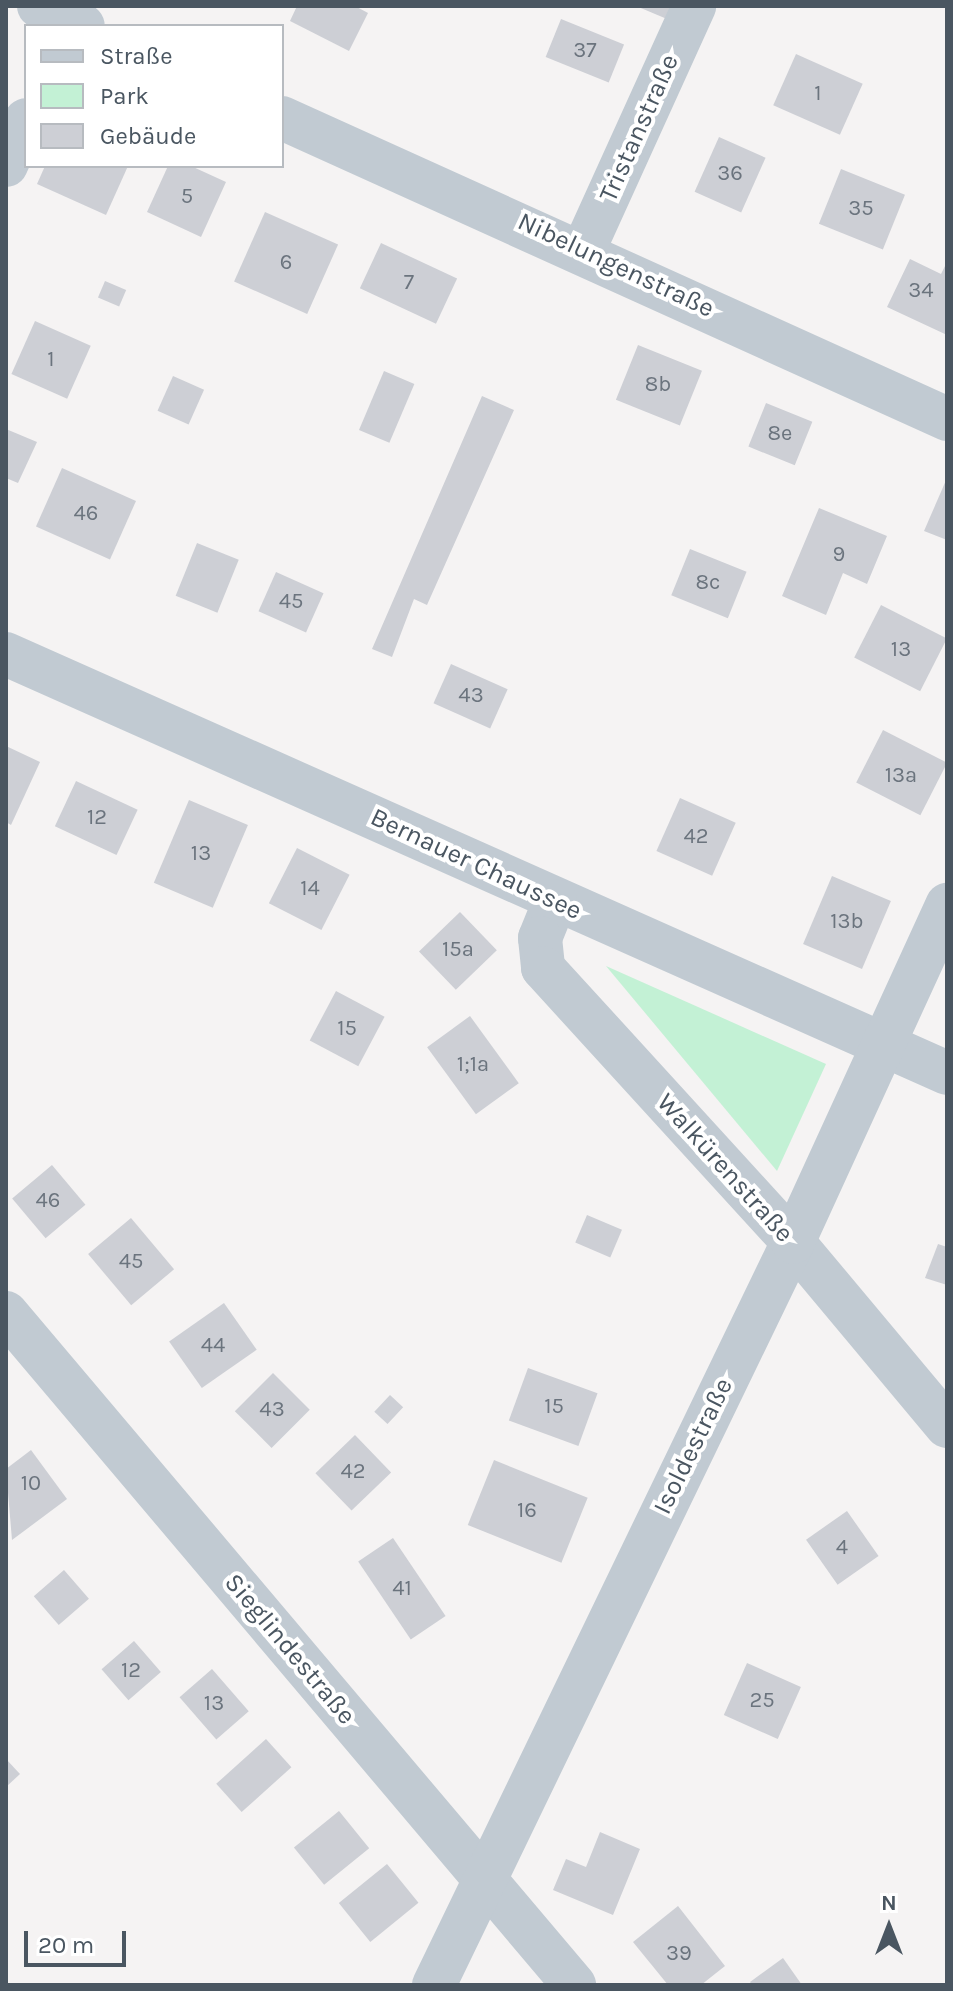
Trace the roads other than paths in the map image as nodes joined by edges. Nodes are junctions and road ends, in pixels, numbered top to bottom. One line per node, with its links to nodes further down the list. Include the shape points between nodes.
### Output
1 (694, 6): 5 (street, Tristanstraße)
2 (284, 119): 5 (street, Nibelungenstraße)
3 (24, 124): 4 (street)
4 (6, 165)
5 (584, 249): 6 (street, Nibelungenstraße)
6 (947, 419)
7 (6, 654): 8 (street, Bernauer Chaussee)
8 (555, 901): 10 (street, Bernauer Chaussee); 12 (street, Walkürenstraße, via 540,938 543,968)
9 (947, 905): 10 (street, Isoldestraße)
10 (885, 1044): 11 (street, Bernauer Chaussee); 12 (street, Isoldestraße)
11 (947, 1073)
12 (793, 1242): 14 (street, Walkürenstraße); 15 (street, Isoldestraße)
13 (6, 1313): 15 (street, Sieglindestraße)
14 (947, 1426)
15 (482, 1875): 16 (street, Isoldestraße); 17 (street, Sieglindestraße)
16 (434, 1985)
17 (574, 1985)

